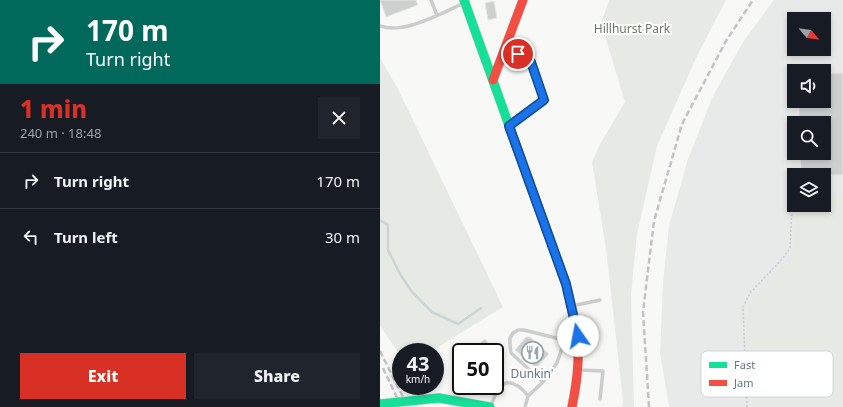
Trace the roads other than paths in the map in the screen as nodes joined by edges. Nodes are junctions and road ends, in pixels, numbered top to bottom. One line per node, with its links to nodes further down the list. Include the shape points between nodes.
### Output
1 (431, 0): 4 (lane)
2 (523, 0): 6 (main road)
3 (464, 2): 4 (lane); 7 (main road)
4 (437, 15): 5 (lane, via 395,29)
5 (380, 26)
6 (505, 46): 7 (main road); 8 (lane, via 531,62 544,100)
7 (493, 80): 8 (main road)
8 (509, 126): 10 (main road, via 566,284)
9 (600, 300): 10 (lane)
10 (571, 306): 12 (main road)
11 (560, 339): 12 (lane); 14 (lane, via 560,356); 14 (lane, via 524,330 518,330 510,338 511,353)
12 (578, 340): 13 (main road)
13 (578, 370): 16 (lane, via 603,371); 20 (main road)
14 (543, 382): 15 (lane)
15 (528, 396): 18 (lane, via 519,387 506,383 501,386); 19 (lane)
16 (600, 399)
17 (380, 404): 18 (main road, bridge, via 438,398)
18 (490, 407)
19 (525, 407)
20 (572, 407)

